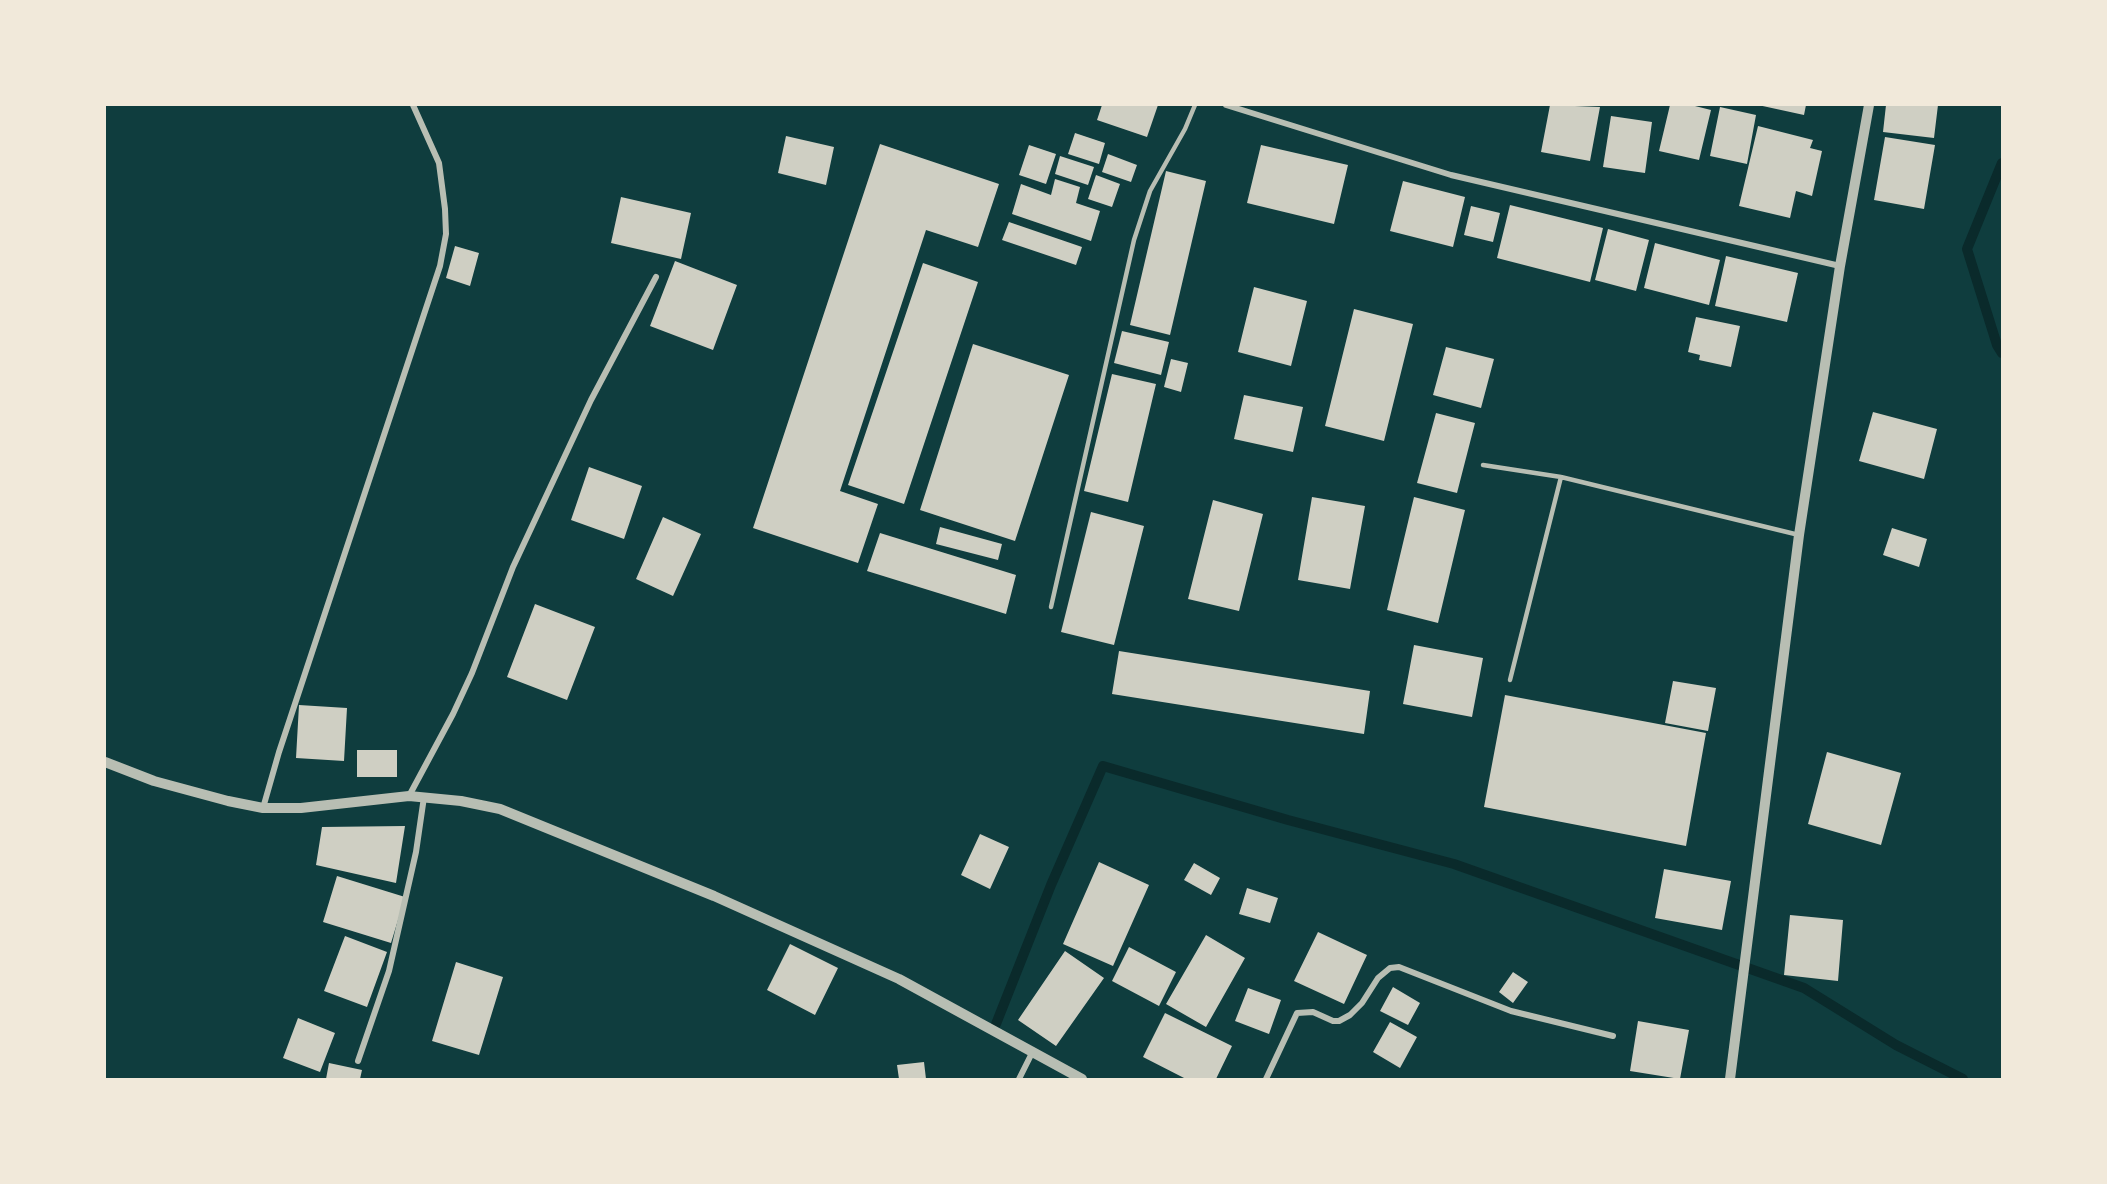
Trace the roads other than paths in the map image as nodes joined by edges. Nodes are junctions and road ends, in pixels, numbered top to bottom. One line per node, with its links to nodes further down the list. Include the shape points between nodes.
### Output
1 (413, 105): 15 (street, via 439,163 446,234 440,266)
2 (1195, 105): 10 (lane, via 1150,191 1134,240)
3 (1226, 105): 5 (street, via 1451,175)
4 (1869, 105): 5 (street)
5 (1840, 266): 9 (street)
6 (656, 277): 13 (street, via 591,400 513,567 472,673)
7 (1483, 465): 8 (lane)
8 (1561, 477): 9 (lane); 11 (lane)
9 (1799, 535): 22 (street)
10 (1051, 607)
11 (1510, 680)
12 (105, 762): 15 (street, via 154,781)
13 (409, 796): 14 (street); 15 (street, via 301,808)
14 (424, 796): 17 (street, via 500,809 714,897 899,979); 18 (street, via 416,852 389,970)
15 (263, 808)
16 (1613, 1036): 21 (street, via 1511,1011 1399,967 1389,968 1362,1003 1339,1021 1313,1012 1297,1013)
17 (1033, 1051): 19 (street); 20 (street)
18 (357, 1061)
19 (1019, 1079)
20 (1082, 1079)
21 (1266, 1079)
22 (1730, 1079)

